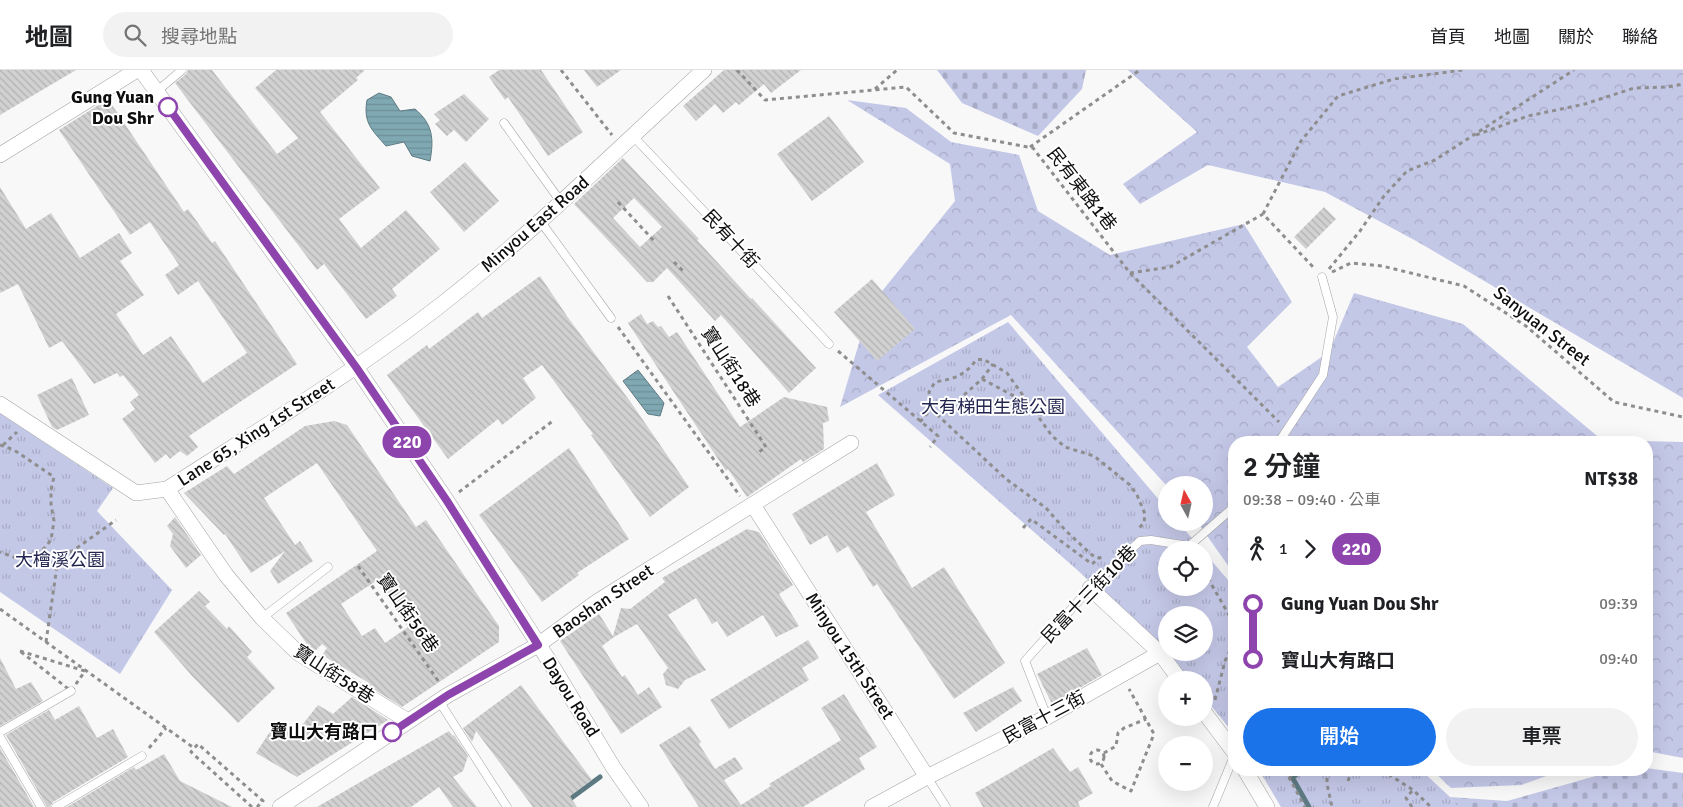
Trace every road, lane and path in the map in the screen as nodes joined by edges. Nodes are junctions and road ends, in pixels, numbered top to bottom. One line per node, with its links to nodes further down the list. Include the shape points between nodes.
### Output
1 (137, 70): 19 (street)
2 (141, 70): 13 (street, Dayou Road)
3 (182, 70): 13 (lane)
4 (561, 70): 17 (path)
5 (704, 70): 15 (street, Minyou East Road)
6 (737, 70): 12 (path, 民有東路1巷, via 765,100)
7 (897, 70): 12 (path)
8 (1140, 70): 18 (path)
9 (1463, 70): 22 (path, via 1394,78 1338,96 1301,141)
10 (1574, 70): 16 (path)
11 (1683, 84): 16 (path, via 1634,88 1584,104 1528,116)
12 (874, 90): 18 (path, 民有東路1巷, via 906,87 954,132)
13 (156, 92): 33 (street, Dayou Road)
14 (504, 123): 20 (lane)
15 (632, 135): 17 (street, Minyou East Road); 31 (lane, 民有十街)
16 (1470, 138): 28 (path, via 1436,160 1407,171)
17 (621, 146): 20 (street, Minyou East Road)
18 (1029, 148): 27 (path, 民有東路1巷, via 1033,148)
19 (0, 154)
20 (561, 202): 23 (street, Minyou East Road)
21 (618, 202): 24 (path)
22 (1264, 214): 27 (path, via 1170,267); 28 (path)
23 (541, 222): 30 (lane); 33 (street, Minyou East Road, via 442,304)
24 (656, 243)
25 (674, 262): 26 (path)
26 (683, 271)
27 (1130, 273): 42 (path, 民有東路1巷)
28 (1322, 277): 39 (path, Sanyuan Street, via 1351,263 1382,266 1464,286 1526,326 1614,402); 42 (lane, via 1333,317 1323,374)
29 (668, 296): 47 (path, 寶山街18巷, via 766,447)
30 (611, 318): 50 (path)
31 (829, 344): 41 (path)
32 (994, 364): 34 (path); 36 (path, via 1007,373); 38 (path, via 984,359 976,360 961,376 935,382 929,392)
33 (356, 367): 48 (street, Lane 65, Xing 1st Street); 68 (street, Dayou Road, via 447,501)
34 (982, 379): 35 (path); 36 (path)
35 (964, 395)
36 (1028, 403): 54 (path, via 1058,441 1094,456 1130,485 1145,514 1144,523)
37 (0, 404): 48 (street, Lane 65, Xing 1st Street, via 136,493)
38 (931, 409): 41 (path); 58 (path, via 1006,479 1046,508 1066,531)
39 (1683, 417)
40 (554, 420): 49 (path)
41 (920, 422): 46 (path, via 938,436)
42 (1287, 430): 43 (lane)
43 (1283, 436)
44 (851, 443): 50 (street, Baoshan Street)
45 (0, 445): 57 (path, via 14,450 54,478 51,540)
46 (930, 447)
47 (759, 452)
48 (168, 490): 66 (street, 寶山街58巷, via 226,575)
49 (459, 492)
50 (751, 506): 68 (street, Baoshan Street, via 598,601); 99 (street, Minyou 15th Street)
51 (1228, 512): 62 (lane, 民富十三街10巷, via 1189,546 1140,541)
52 (116, 520): 59 (path)
53 (1023, 528): 58 (path, via 1031,518 1092,564)
54 (1138, 529)
55 (1112, 551): 58 (path)
56 (0, 552): 57 (path, via 16,558)
57 (40, 552): 59 (path)
58 (1099, 558)
59 (58, 559): 67 (path)
60 (358, 566): 76 (path, 寶山街56巷)
61 (328, 567): 66 (lane)
62 (1090, 588): 69 (street); 82 (lane, 民富十三街10巷, via 1025,661)
63 (1213, 588): 65 (path)
64 (0, 609): 67 (path)
65 (1228, 614)
66 (262, 618): 84 (street, 寶山街58巷, via 298,653)
67 (46, 642): 73 (path)
68 (538, 645): 80 (street, Baoshan Street); 109 (street, Dayou Road)
69 (1158, 652)
70 (1228, 653): 79 (path)
71 (1158, 655): 75 (street, 民富十三街)
72 (1165, 661): 74 (street)
73 (85, 671): 77 (path, via 20,651); 86 (path)
74 (1173, 671)
75 (1121, 675): 82 (street, 民富十三街); 83 (path)
76 (435, 676)
77 (71, 691): 87 (lane)
78 (1213, 695): 79 (path)
79 (1215, 698): 81 (path)
80 (439, 701): 84 (street, Baoshan Street); 108 (lane)
81 (1219, 708)
82 (1046, 717): 99 (street, 民富十三街)
83 (1146, 719): 91 (path, via 1124,728 1118,733 1116,746); 93 (path, via 1154,734 1131,791 1112,781)
84 (408, 721): 107 (street, Baoshan Street)
85 (1213, 724): 89 (street)
86 (166, 728): 90 (path); 92 (path)
87 (0, 732)
88 (0, 737): 104 (lane)
89 (1228, 744)
90 (194, 748): 103 (path, via 198,744 263,801); 106 (path, via 191,752)
91 (1104, 753): 93 (path); 93 (path, via 1097,749 1090,755 1092,762)
92 (142, 756): 105 (lane)
93 (1101, 764)
94 (1228, 771): 112 (lane)
95 (1249, 776): 113 (street)
96 (1327, 776): 115 (path)
97 (1350, 776): 101 (path)
98 (1391, 776): 102 (path)
99 (927, 777): 110 (street, 民富十三街); 111 (lane, Minyou 15th Street)
100 (1288, 777): 114 (path)
101 (1348, 781)
102 (1413, 790): 116 (path, via 1406,798); 117 (path)
103 (259, 806)
104 (41, 807)
105 (56, 807)
106 (252, 807)
107 (280, 807)
108 (507, 807)
109 (641, 807)
110 (872, 807)
111 (946, 807)
112 (1213, 807)
113 (1267, 807)
114 (1305, 807)
115 (1332, 807)
116 (1412, 807)
117 (1431, 807)

